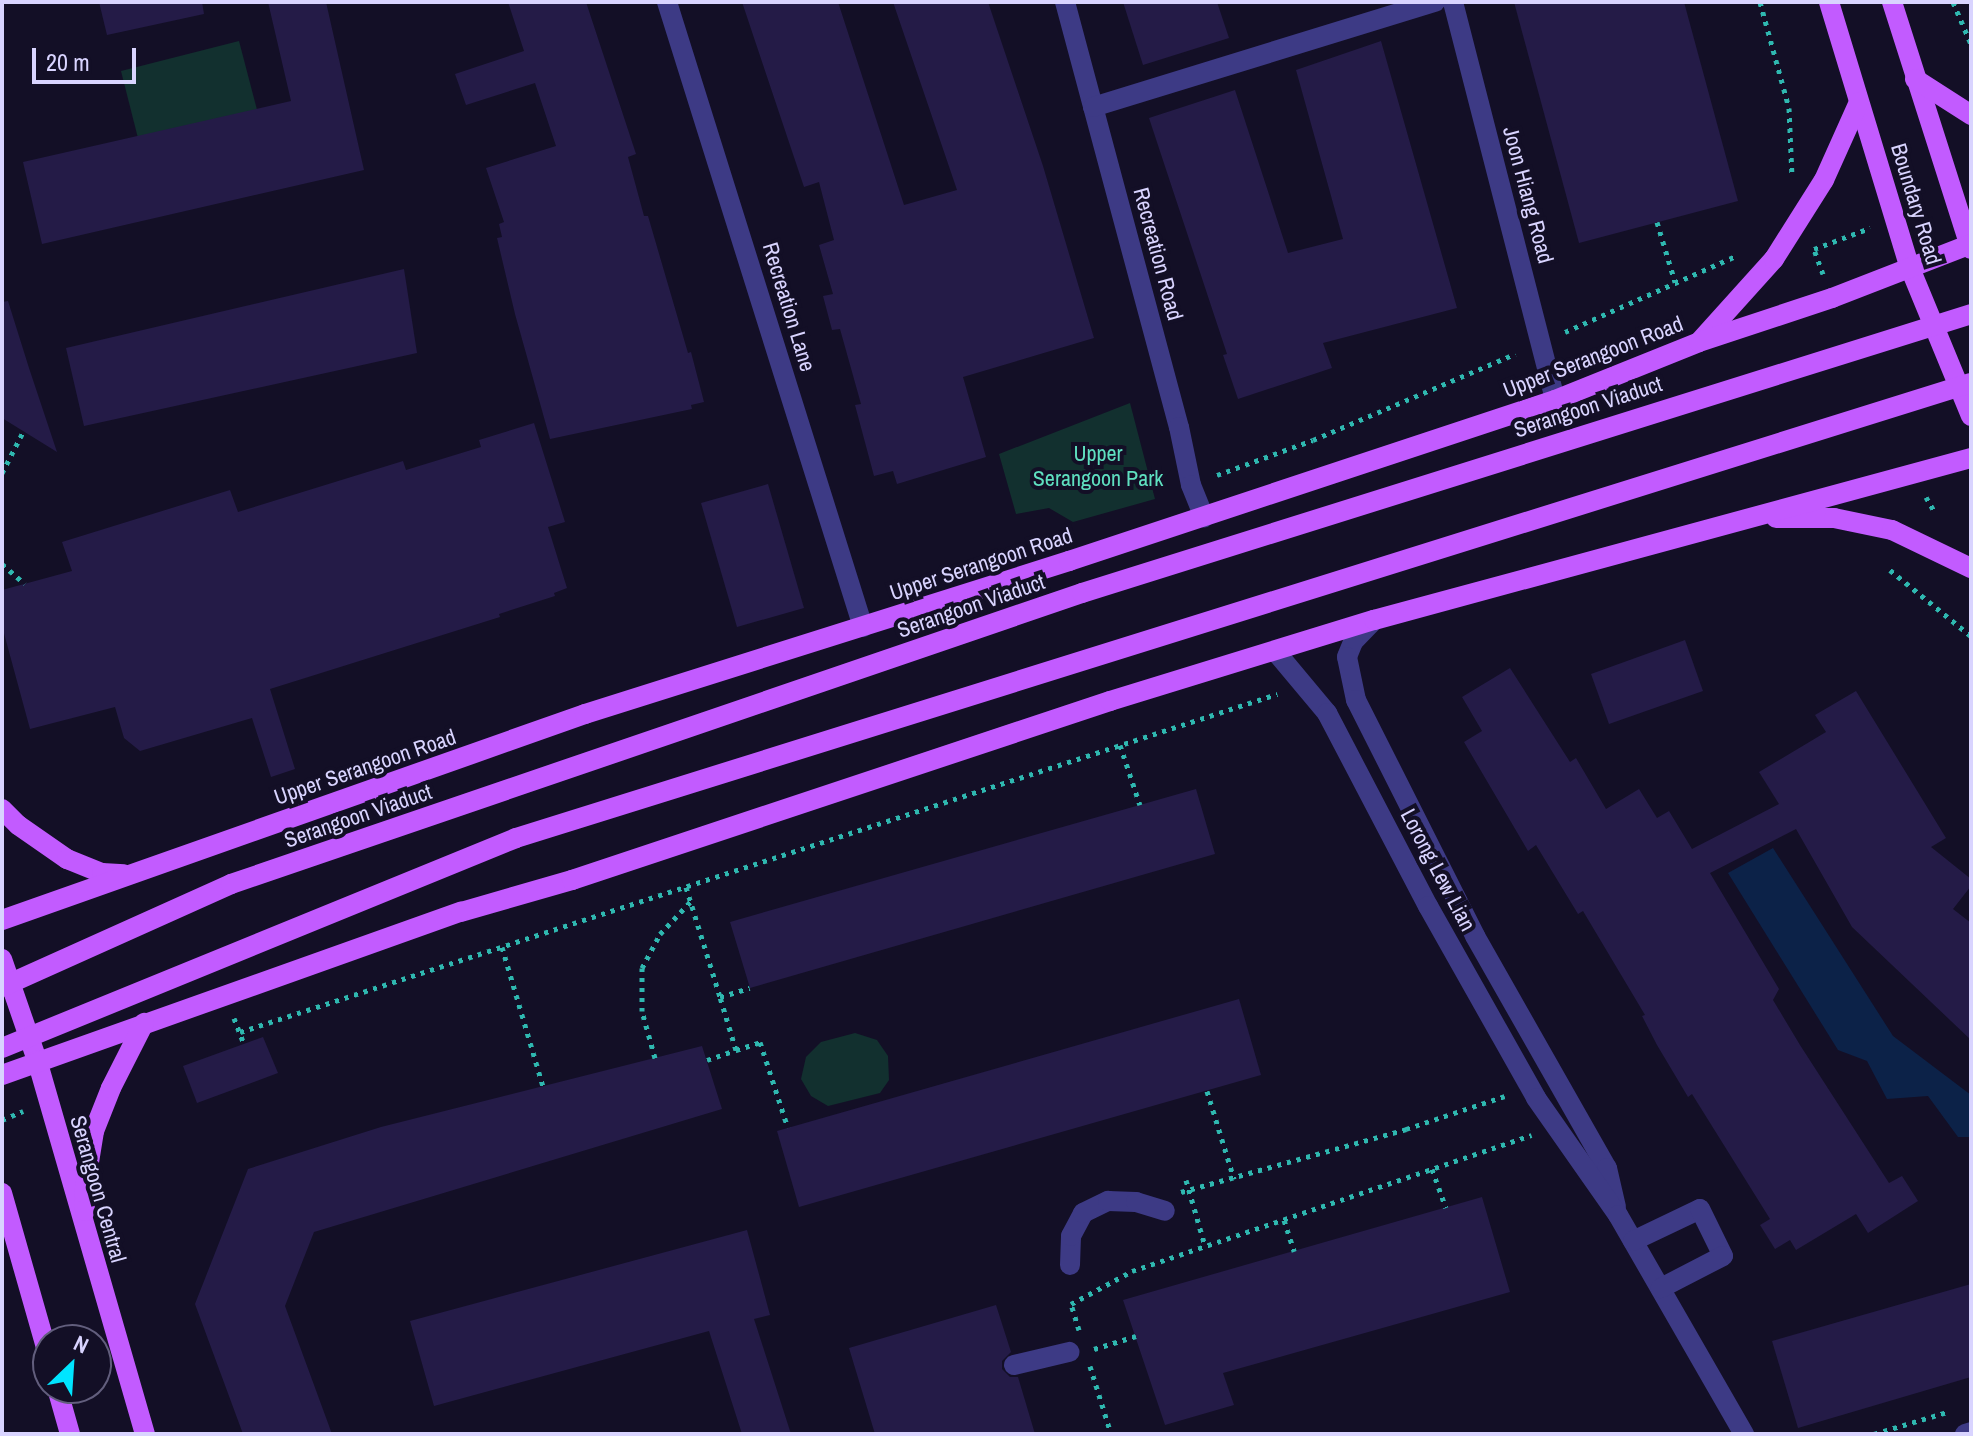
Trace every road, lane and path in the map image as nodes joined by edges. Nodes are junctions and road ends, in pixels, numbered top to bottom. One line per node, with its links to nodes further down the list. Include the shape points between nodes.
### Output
1 (667, 2): 36 (street, Recreation Lane)
2 (1065, 2): 11 (street, Recreation Road)
3 (1435, 2): 11 (street)
4 (1453, 2): 22 (street, Joon Hiang Road)
5 (1829, 2): 10 (main road, Boundary Road)
6 (1892, 2): 9 (main road, Boundary Road)
7 (1953, 2): 8 (path)
8 (1971, 44)
9 (1915, 79): 12 (main road); 14 (main road, Boundary Road)
10 (1859, 102): 16 (main road, Boundary Road); 20 (main road, via 1824,180 1774,259)
11 (1093, 107): 29 (street, Recreation Road)
12 (1971, 115)
13 (1657, 222): 17 (path)
14 (1970, 246): 16 (main road, Upper Serangoon Road)
15 (1814, 249): 18 (path)
16 (1910, 268): 18 (main road, Upper Serangoon Road); 23 (main road, Boundary Road)
17 (1675, 283)
18 (1832, 298): 20 (main road, Upper Serangoon Road)
19 (1971, 314): 50 (main road, Serangoon Viaduct, bridge, via 1052,603 231,884)
20 (1699, 342): 22 (main road, Upper Serangoon Road)
21 (1971, 383): 57 (main road, bridge, via 516,838)
22 (1555, 400): 29 (main road, Upper Serangoon Road)
23 (1971, 416)
24 (23, 432): 26 (path)
25 (1971, 458): 27 (main road)
26 (2, 473)
27 (1912, 473): 28 (path); 30 (main road)
28 (1934, 511)
29 (1204, 518): 36 (main road, Upper Serangoon Road)
30 (1748, 518): 32 (main road, via 1834,518 1892,530); 35 (main road)
31 (2, 564): 34 (path)
32 (1971, 568)
33 (1890, 570): 37 (path)
34 (25, 584)
35 (1374, 620): 38 (main road); 47 (street, Lorong Lew Lian, via 1347,657 1356,700)
36 (863, 627): 43 (main road, Upper Serangoon Road, via 585,714)
37 (1971, 636)
38 (1276, 652): 54 (main road, via 461,912); 66 (street, Lorong Lew Lian, via 1327,713)
39 (1286, 691): 40 (path)
40 (1120, 745): 41 (path); 44 (path)
41 (1140, 805)
42 (2, 809): 43 (main road, via 67,859 102,873)
43 (132, 874): 46 (main road, Upper Serangoon Road)
44 (686, 887): 45 (path); 48 (path)
45 (691, 901): 52 (path); 59 (path, via 660,934 642,968 642,1011)
46 (2, 920)
47 (1475, 936): 66 (street, Lorong Lew Lian, via 1500,1000 1546,1087 1553,1111); 75 (street, Lorong Lew Lian, via 1607,1168)
48 (502, 947): 55 (path); 63 (path)
49 (2, 959): 60 (main road, Serangoon Central)
50 (2, 987)
51 (750, 988): 52 (path)
52 (720, 997): 58 (path)
53 (235, 1020): 55 (path)
54 (144, 1023): 60 (main road); 78 (main road, via 94,1131 84,1193)
55 (240, 1032): 56 (path)
56 (244, 1044)
57 (2, 1048)
58 (736, 1050): 61 (path); 67 (path, via 760,1042)
59 (655, 1058)
60 (37, 1060): 62 (main road); 78 (main road, Serangoon Central)
61 (707, 1060)
62 (2, 1075)
63 (543, 1086)
64 (1207, 1091): 69 (path)
65 (1517, 1092): 69 (path)
66 (1545, 1125): 68 (path); 75 (street, Lorong Lew Lian)
67 (788, 1128)
68 (1432, 1169): 74 (path); 76 (path)
69 (1234, 1179): 71 (path)
70 (1186, 1180): 71 (path)
71 (1190, 1190): 73 (path); 80 (path)
72 (2, 1193): 84 (main road)
73 (1168, 1203): 82 (street, via 1108,1201 1083,1213 1071,1236)
74 (1446, 1208)
75 (1618, 1215): 77 (street, Lorong Lew Lian)
76 (1284, 1220): 80 (path); 81 (path)
77 (1633, 1241): 85 (street, Lorong Lew Lian); 85 (street, via 1700,1209 1723,1256)
78 (88, 1244): 94 (main road, Serangoon Central)
79 (2, 1245): 84 (main road)
80 (1205, 1246): 83 (path)
81 (1294, 1251)
82 (1070, 1265)
83 (1132, 1271)
84 (26, 1286): 86 (main road)
85 (1661, 1288): 95 (street, Lorong Lew Lian)
86 (38, 1324)
87 (1136, 1336): 88 (path)
88 (1077, 1352): 89 (street)
89 (1014, 1365)
90 (62, 1404): 93 (main road)
91 (1957, 1409): 96 (path)
92 (1971, 1432): 97 (street)
93 (70, 1434)
94 (145, 1434)
95 (1744, 1434)
96 (1874, 1434)
97 (1965, 1434)

